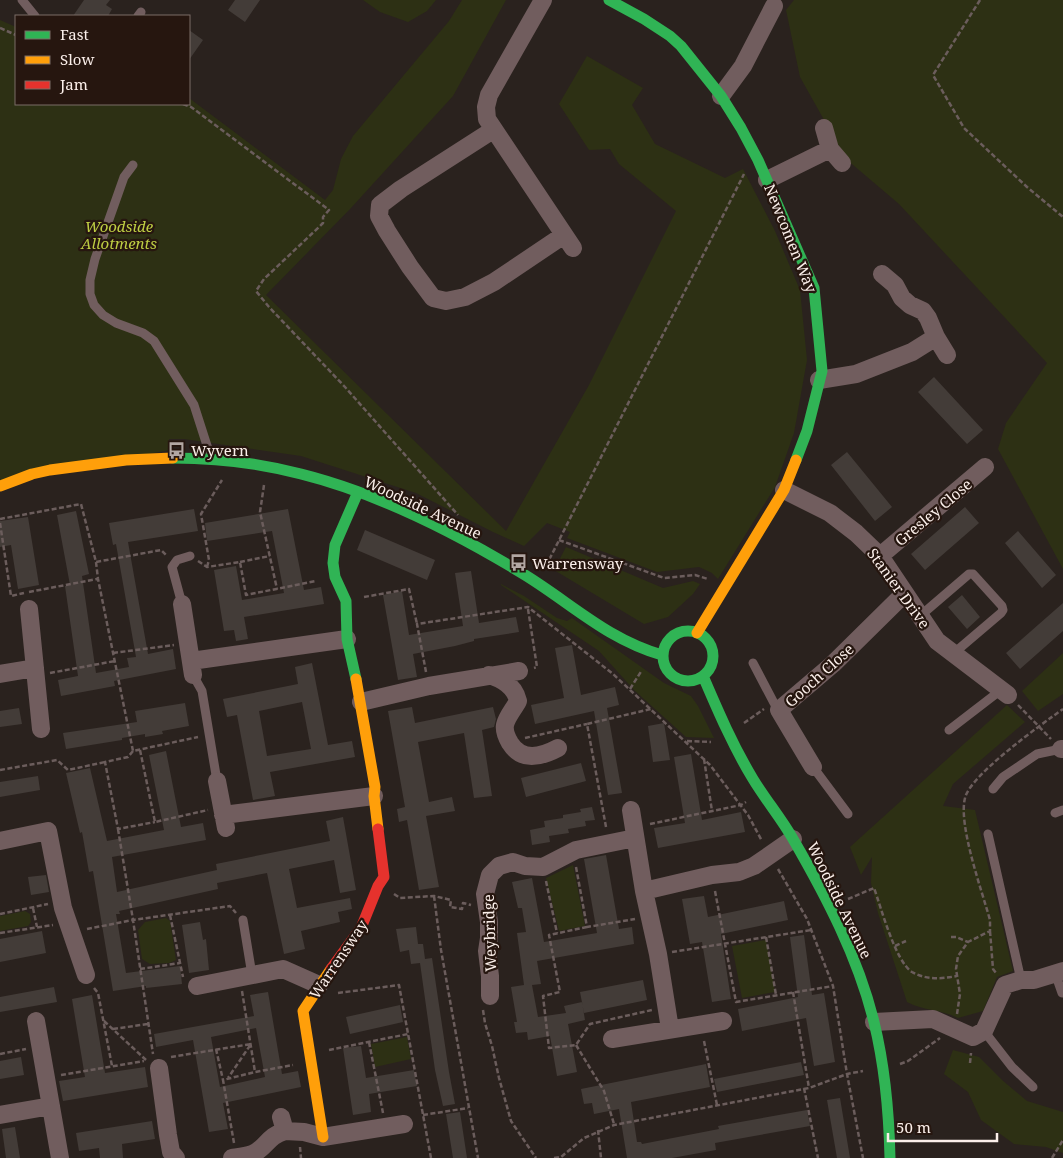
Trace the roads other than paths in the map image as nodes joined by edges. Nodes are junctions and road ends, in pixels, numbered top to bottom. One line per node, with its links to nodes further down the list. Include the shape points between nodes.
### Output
1 (22, 0): 5 (lane)
2 (543, 0): 8 (street, via 489,95 487,119)
3 (609, 0): 6 (street, Newcomen Way, via 670,36)
4 (774, 6): 6 (street, via 743,66)
5 (33, 15)
6 (721, 96): 12 (street, Newcomen Way)
7 (824, 128): 9 (street)
8 (493, 130): 8 (street, via 568,241 465,298 446,301 433,298 387,231 379,216 380,205)
9 (830, 149): 10 (street); 12 (street)
10 (842, 163)
11 (133, 165): 17 (lane, via 124,177 95,259 90,294 103,315 154,341 194,405)
12 (767, 180): 16 (street, Newcomen Way, via 814,288 822,371)
13 (894, 278): 14 (street, via 902,298 923,311)
14 (936, 337): 15 (street); 16 (street, via 912,352 856,374)
15 (948, 355)
16 (819, 380): 20 (street, Newcomen Way, via 807,430)
17 (211, 458): 19 (street, Woodside Avenue, via 127,460 42,471); 21 (street, Woodside Avenue, via 295,472)
18 (985, 467): 23 (street, Gresley Close)
19 (0, 486)
20 (784, 490): 23 (street, Stanier Drive, via 830,513); 28 (street, Newcomen Way)
21 (358, 492): 29 (street, Warrensway, via 335,545 333,562 335,577 346,601); 31 (street, Woodside Avenue, via 416,516 488,554 538,583 610,634)
22 (190, 556): 25 (lane, via 174,562 172,567)
23 (880, 556): 24 (street, Stanier Drive)
24 (905, 593): 27 (street, Stanier Drive); 41 (street, Gooch Close, via 832,664)
25 (182, 604): 33 (street)
26 (29, 609): 35 (street)
27 (920, 616): 30 (street, Stanier Drive, via 937,640); 30 (lane, via 973,574 1003,610)
28 (697, 632): 31 (street, via 679,633 671,639); 38 (street, via 709,644 714,659)
29 (347, 639): 33 (street); 40 (street, Warrensway)
30 (954, 653): 39 (street, Stanier Drive)
31 (662, 655): 38 (street, via 665,666 679,679 694,681)
32 (753, 663): 41 (lane)
33 (192, 668): 47 (lane, via 202,691)
34 (519, 671): 37 (street)
35 (36, 672): 36 (street); 42 (street)
36 (0, 674)
37 (489, 675): 40 (street); 44 (street, via 500,678 516,693 518,701 505,727 514,750 522,756 531,757)
38 (703, 676): 54 (street, Woodside Avenue, via 734,746)
39 (1004, 693): 43 (lane)
40 (361, 702): 49 (street, Warrensway, via 376,787)
41 (777, 707): 46 (street, Gooch Close)
42 (41, 729)
43 (949, 730)
44 (558, 748)
45 (1062, 749): 48 (lane, via 1037,754 1003,777)
46 (813, 767): 51 (lane)
47 (218, 781): 49 (street, via 224,817)
48 (993, 789)
49 (374, 796): 63 (street, Warrensway, via 384,877 361,928)
50 (631, 810): 52 (street)
51 (848, 814)
52 (634, 833): 56 (street); 65 (street, Weybridge, via 573,852 543,867 513,862 499,866 490,875 485,894)
53 (988, 834): 61 (lane)
54 (793, 839): 56 (street, via 754,866 739,872); 68 (street, Woodside Avenue, via 844,936)
55 (0, 841): 59 (street, via 48,830 62,902)
56 (644, 891): 69 (street)
57 (243, 920): 60 (lane)
58 (1059, 972): 61 (street, via 1034,980); 64 (lane)
59 (86, 976)
60 (246, 976): 62 (street); 63 (street, via 283,970)
61 (1013, 982): 70 (street)
62 (197, 986)
63 (315, 991): 77 (street, Warrensway, via 303,1011)
64 (1062, 994)
65 (490, 996)
66 (36, 1021): 74 (street)
67 (723, 1021): 69 (street)
68 (874, 1022): 70 (street, via 933,1019 973,1037); 81 (street, Woodside Avenue, via 888,1101)
69 (670, 1029): 71 (street)
70 (984, 1031): 73 (lane, via 1012,1068)
71 (612, 1039)
72 (153, 1063): 79 (street, via 171,1152)
73 (1032, 1086)
74 (51, 1106): 75 (street); 78 (street)
75 (0, 1115)
76 (404, 1124): 77 (street)
77 (323, 1137): 80 (street, via 283,1124 262,1148 253,1154)
78 (60, 1158)
79 (176, 1158)
80 (234, 1158)
81 (890, 1158)

